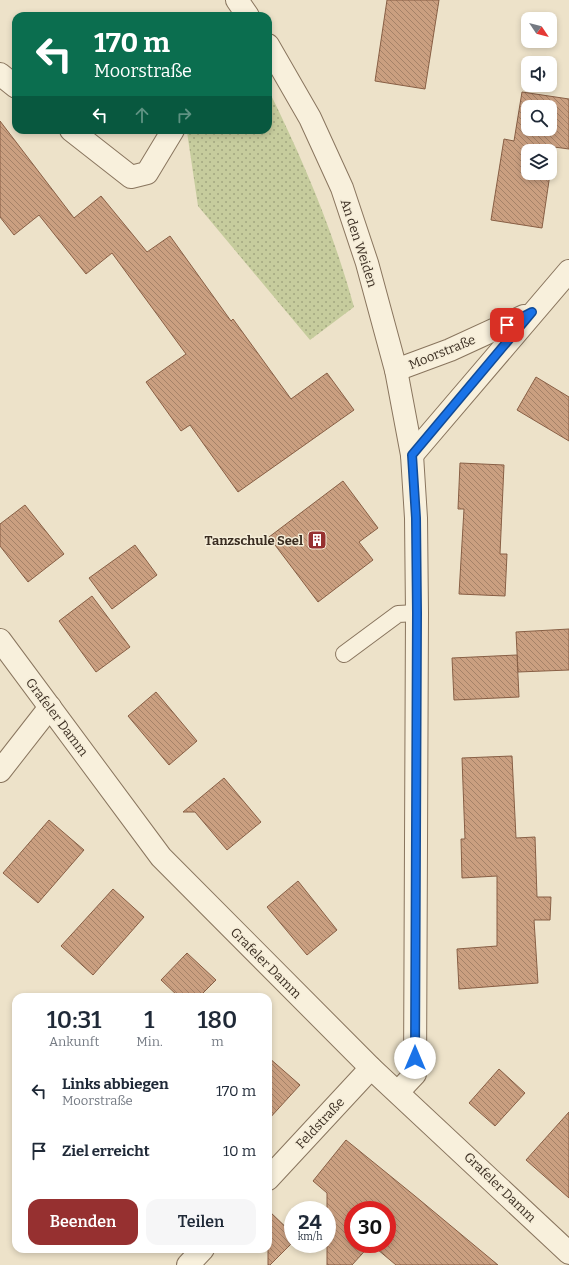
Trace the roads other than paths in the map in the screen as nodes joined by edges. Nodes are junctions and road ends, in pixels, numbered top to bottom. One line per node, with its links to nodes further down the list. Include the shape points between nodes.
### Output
1 (237, 0): 2 (street)
2 (245, 12)
3 (272, 56): 10 (street, An den Weiden, via 310,118 342,188 367,263)
4 (0, 74): 5 (street)
5 (12, 84)
6 (76, 134): 7 (street, via 131,177 147,173)
7 (171, 134)
8 (569, 271): 9 (street, Moorstraße)
9 (532, 312): 10 (street, Moorstraße, via 450,350); 11 (street, Moorstraße)
10 (396, 370): 11 (street, An den Weiden)
11 (412, 455): 12 (street, via 416,518)
12 (417, 613): 14 (lane, via 398,614); 18 (street, via 415,1074)
13 (0, 640): 15 (street, Grafeler Damm)
14 (344, 654)
15 (50, 707): 16 (street); 17 (street, Grafeler Damm, via 161,857)
16 (0, 771)
17 (371, 1068): 18 (street, Grafeler Damm); 19 (street, Feldstraße)
18 (398, 1092): 21 (street, Grafeler Damm)
19 (272, 1175)
20 (199, 1253): 22 (street)
21 (569, 1253)
22 (188, 1265)

